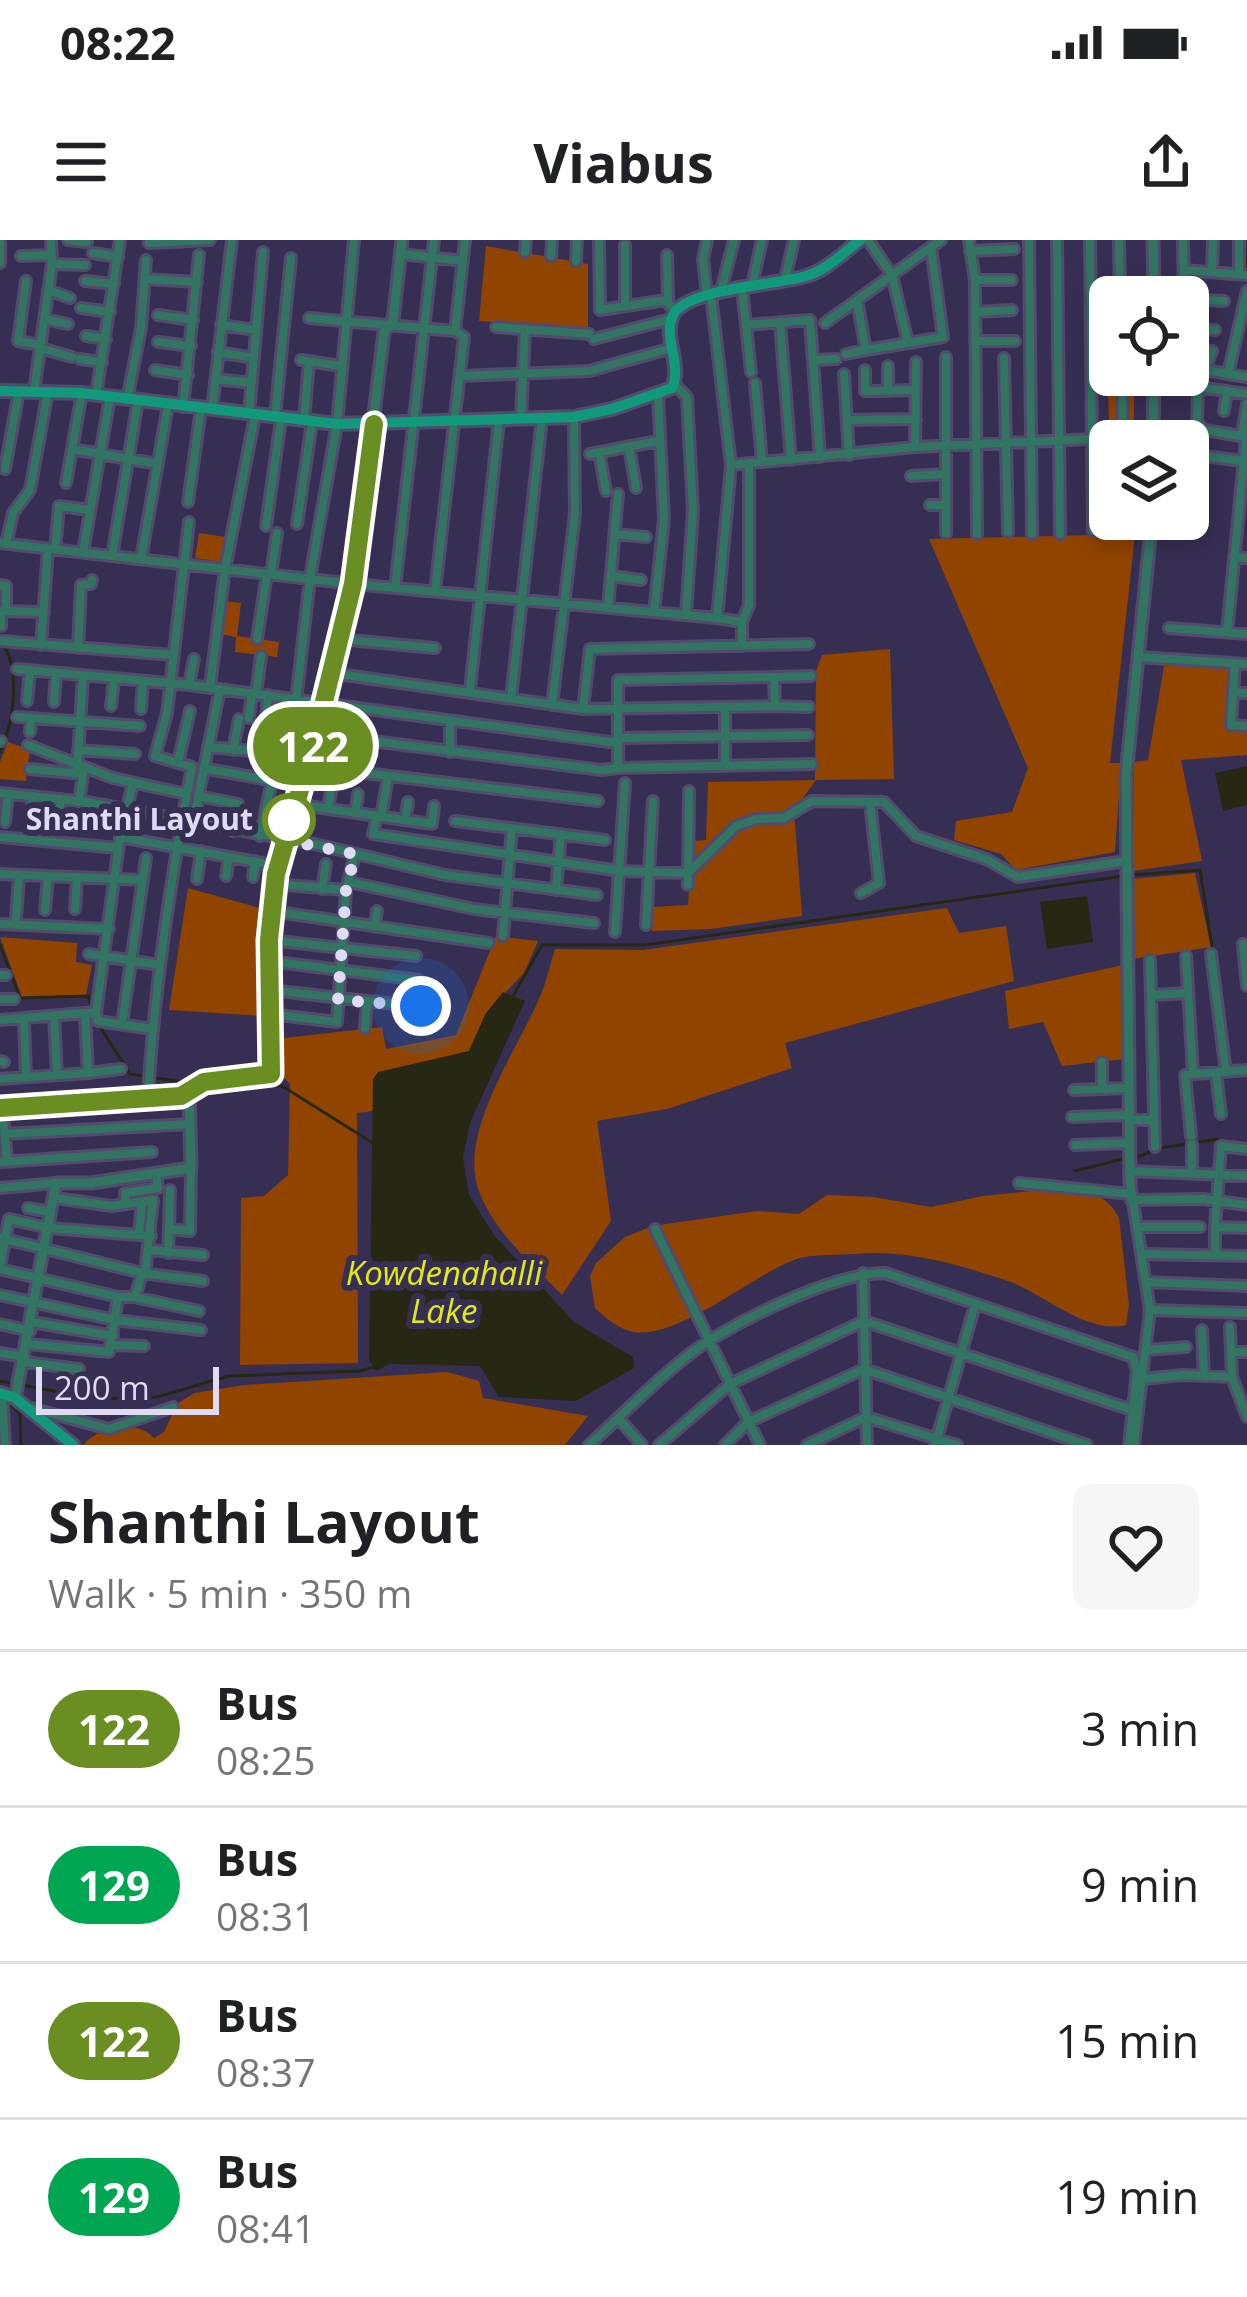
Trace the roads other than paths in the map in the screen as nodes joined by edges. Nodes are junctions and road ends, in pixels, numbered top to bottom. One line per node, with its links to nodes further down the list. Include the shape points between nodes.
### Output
1 (51, 240): 47 (street)
2 (68, 240): 30 (street)
3 (120, 240): 44 (street)
4 (148, 240): 29 (street)
5 (207, 240): 29 (street)
6 (232, 240): 91 (street)
7 (354, 240): 86 (street)
8 (402, 240): 39 (street)
9 (434, 240): 45 (street)
10 (465, 240): 49 (street)
11 (526, 240): 36 (street)
12 (552, 240): 43 (street)
13 (577, 240): 50 (street)
14 (599, 240): 76 (street, via 599,310)
15 (707, 240): 71 (street, via 703,259)
16 (731, 240): 71 (street)
17 (762, 240): 68 (street)
18 (794, 240): 65 (street)
19 (864, 240): 56 (street); 65 (main road, via 818,272)
20 (941, 240): 34 (street)
21 (1029, 240): 171 (street)
22 (1057, 240): 169 (street)
23 (1090, 240): 161 (street)
24 (1119, 240): 57 (street)
25 (1153, 240): 58 (street)
26 (1184, 240): 53 (street)
27 (1214, 240): 54 (street)
28 (1239, 240): 55 (street)
29 (172, 241)
30 (88, 242)
31 (0, 243): 51 (street)
32 (625, 245): 76 (street)
33 (970, 246): 35 (street); 61 (street)
34 (931, 247): 56 (street); 105 (street, via 943,337)
35 (1014, 250)
36 (525, 251)
37 (263, 252): 96 (street)
38 (92, 253): 44 (street)
39 (401, 254): 45 (street); 92 (street)
40 (199, 255): 66 (street)
41 (668, 255): 78 (street)
42 (21, 256): 47 (street)
43 (551, 256)
44 (118, 257): 67 (street)
45 (432, 257): 49 (street); 94 (street)
46 (291, 258): 155 (street)
47 (52, 260): 52 (street); 69 (street)
48 (146, 260): 60 (street)
49 (463, 261): 99 (street)
50 (576, 261)
51 (0, 263)
52 (85, 266)
53 (1184, 270): 54 (street); 59 (street)
54 (1212, 271): 55 (street)
55 (1243, 274)
56 (892, 275): 74 (street); 105 (street)
57 (1120, 276)
58 (1154, 276)
59 (1184, 276)
60 (145, 279): 66 (street); 147 (street)
61 (975, 280): 62 (street); 80 (street)
62 (1012, 280)
63 (26, 281): 106 (street, via 18,340)
64 (85, 281): 67 (street)
65 (785, 281): 68 (main road)
66 (197, 282): 85 (street)
67 (114, 284): 81 (street)
68 (747, 287): 71 (main road); 90 (street)
69 (48, 290): 72 (street); 84 (street)
70 (1247, 291): 124 (street)
71 (713, 294): 78 (main road); 188 (street)
72 (70, 298)
73 (1209, 299): 75 (street)
74 (857, 300): 88 (street); 109 (street)
75 (1224, 301)
76 (625, 306): 78 (street)
77 (81, 308): 81 (street)
78 (671, 310): 95 (street, via 591,336); 108 (main road)
79 (1012, 310): 80 (street)
80 (975, 312): 102 (street)
81 (110, 313): 101 (street)
82 (158, 315): 85 (street)
83 (309, 318): 86 (street)
84 (44, 320): 89 (street); 106 (street)
85 (193, 320): 107 (street)
86 (346, 321): 92 (street); 117 (street)
87 (780, 322): 90 (street); 114 (street, via 810,320); 183 (street)
88 (825, 323)
89 (68, 324)
90 (746, 325): 122 (street)
91 (221, 326): 96 (street); 110 (street)
92 (388, 327): 94 (street); 166 (street)
93 (496, 327): 95 (street)
94 (424, 329): 99 (street); 164 (street)
95 (525, 329): 126 (street)
96 (256, 330): 112 (street)
97 (1209, 330): 98 (street)
98 (1215, 330)
99 (454, 331): 127 (street, via 464,337)
100 (86, 336): 101 (street)
101 (106, 339): 115 (street)
102 (975, 341): 103 (street); 173 (street)
103 (1015, 341)
104 (158, 342): 107 (street)
105 (908, 343): 109 (street)
106 (40, 346): 115 (street); 137 (street)
107 (191, 346): 125 (street)
108 (673, 348): 126 (street, via 596,370); 132 (main road)
109 (866, 350): 114 (street)
110 (218, 352): 112 (street); 129 (street)
111 (946, 356): 174 (street)
112 (254, 358): 130 (street)
113 (1004, 358): 172 (street)
114 (813, 360): 180 (street)
115 (102, 362): 143 (street)
116 (916, 362): 134 (street)
117 (342, 366): 163 (street, via 305,361); 165 (street)
118 (888, 366): 139 (street)
119 (155, 370): 125 (street)
120 (865, 370): 139 (street, via 865,391)
121 (1209, 371): 124 (street)
122 (751, 372)
123 (844, 374): 160 (street)
124 (1228, 374): 128 (street)
125 (188, 375): 150 (street)
126 (523, 375): 127 (street); 158 (street)
127 (461, 376): 162 (street)
128 (1247, 377)
129 (216, 379): 130 (street); 151 (street)
130 (252, 383): 153 (street)
131 (755, 383): 185 (street)
132 (674, 384): 144 (main road); 239 (street, via 687,400 694,511)
133 (1209, 389): 140 (street)
134 (916, 390): 139 (street); 157 (street)
135 (0, 391): 136 (main road)
136 (20, 391): 137 (main road); 189 (street)
137 (34, 391): 138 (main road)
138 (48, 391): 141 (main road); 214 (street, via 30,490)
139 (888, 391)
140 (1227, 391): 142 (street); 152 (street)
141 (82, 393): 143 (main road); 177 (street)
142 (1247, 394)
143 (96, 395): 146 (main road)
144 (658, 395): 154 (main road); 170 (street)
145 (1198, 396): 167 (street, via 1205,430)
146 (110, 398): 147 (main road); 178 (street)
147 (133, 400): 149 (main road); 182 (street)
148 (1247, 404): 167 (street)
149 (168, 405): 150 (main road); 187 (street)
150 (183, 407): 151 (main road)
151 (207, 410): 153 (main road); 197 (street)
152 (1224, 411)
153 (252, 415): 155 (main road); 222 (street)
154 (574, 417): 156 (main road); 234 (street)
155 (278, 418): 163 (main road); 204 (street)
156 (542, 418): 158 (main road); 233 (street)
157 (916, 418): 160 (street); 175 (street)
158 (521, 419): 159 (main road)
159 (499, 420): 162 (main road); 232 (street)
160 (847, 420): 179 (street)
161 (1093, 420)
162 (456, 421): 164 (main road); 231 (street)
163 (308, 422): 165 (main road); 202 (street)
164 (414, 423): 166 (main road); 230 (street)
165 (337, 424): 166 (main road); 225 (street)
166 (374, 424): 228 (street)
167 (1245, 435): 184 (street)
168 (1089, 439): 169 (street)
169 (1059, 440): 171 (street); 211 (street)
170 (658, 441): 176 (street); 238 (street, via 664,519)
171 (1031, 441): 172 (street); 210 (street)
172 (1006, 442): 173 (street); 205 (street)
173 (976, 443): 174 (street); 209 (street)
174 (944, 445): 175 (street); 190 (street)
175 (915, 446): 179 (street)
176 (629, 447): 193 (street); 194 (street, via 594,453)
177 (72, 449): 178 (street); 192 (street)
178 (100, 454): 182 (street); 200 (street)
179 (849, 454): 180 (street)
180 (820, 457): 183 (street)
181 (1209, 457): 184 (street)
182 (129, 459): 187 (street); 217 (street)
183 (791, 460): 185 (street)
184 (1242, 461): 195 (street)
185 (762, 462): 186 (street)
186 (749, 463): 188 (street); 241 (street, via 749,605)
187 (158, 464): 220 (street)
188 (731, 465): 240 (street)
189 (4, 469)
190 (944, 474): 191 (street); 199 (street)
191 (910, 476)
192 (65, 483)
193 (636, 488)
194 (606, 491)
195 (1244, 493): 203 (street)
196 (618, 494): 208 (street)
197 (188, 502)
198 (929, 505): 199 (street)
199 (945, 505): 207 (street)
200 (90, 510): 215 (street, via 59,506); 216 (street)
201 (189, 522): 221 (street)
202 (297, 524)
203 (1242, 524): 218 (street)
204 (266, 526)
205 (1007, 532)
206 (277, 533): 223 (street)
207 (946, 533)
208 (615, 534): 212 (street); 224 (street)
209 (977, 534)
210 (1032, 534)
211 (1060, 534)
212 (646, 537)
213 (1150, 540): 256 (street)
214 (3, 543): 215 (street)
215 (52, 549): 216 (street); 237 (street)
216 (82, 552): 217 (street)
217 (112, 556): 220 (street)
218 (1234, 557): 219 (street); 244 (street)
219 (1247, 558)
220 (141, 559): 221 (street)
221 (183, 564): 222 (street); 254 (street)
222 (225, 569): 223 (street); 271 (street)
223 (269, 574): 225 (street); 246 (street)
224 (611, 576): 227 (street); 235 (street)
225 (310, 578): 228 (street); 278 (street)
226 (92, 580): 252 (street, via 81,585)
227 (641, 580)
228 (353, 584): 230 (street); 247 (street)
229 (0, 585): 236 (street)
230 (395, 588): 231 (street)
231 (435, 592): 232 (street)
232 (480, 596): 233 (street); 272 (street)
233 (522, 600): 234 (street); 277 (street)
234 (565, 604): 235 (street); 282 (street)
235 (608, 608): 238 (street)
236 (7, 611): 237 (street); 242 (street)
237 (44, 612): 250 (street)
238 (654, 612): 239 (street)
239 (686, 615): 240 (street)
240 (717, 618): 241 (street)
241 (742, 622): 251 (street)
242 (1, 626)
243 (1169, 628): 244 (street)
244 (1227, 632): 245 (street)
245 (1247, 634)
246 (257, 639)
247 (340, 639): 253 (street); 262 (street)
248 (2, 641): 250 (street)
249 (809, 644): 251 (street)
250 (41, 645): 252 (street)
251 (742, 646): 287 (street, via 590,649)
252 (78, 648): 254 (street)
253 (435, 648)
254 (172, 655): 269 (street)
255 (261, 656): 274 (street)
256 (1139, 657): 258 (street); 368 (street)
257 (194, 658): 270 (street)
258 (1235, 664): 259 (street); 273 (street)
259 (1247, 664)
260 (16, 669): 261 (street)
261 (30, 671): 263 (street); 279 (street)
262 (331, 673): 272 (street); 281 (street)
263 (56, 674): 264 (street); 280 (street)
264 (82, 676): 267 (street); 293 (street)
265 (812, 676): 266 (street)
266 (774, 677): 284 (street); 289 (street, via 618,680)
267 (114, 679): 268 (street); 283 (street)
268 (143, 681): 269 (street); 286 (street)
269 (170, 684): 270 (street); 312 (street, via 155,756)
270 (190, 685): 271 (street)
271 (215, 688): 274 (street); 303 (street)
272 (470, 690): 277 (street)
273 (1233, 692): 275 (street); 296 (street, via 1231,725)
274 (254, 693): 276 (street); 305 (street)
275 (1247, 693)
276 (268, 695): 278 (street); 306 (street)
277 (512, 698): 282 (street)
278 (297, 699): 281 (street); 309 (street)
279 (27, 701)
280 (54, 702)
281 (324, 703): 294 (street); 298 (street)
282 (552, 705): 287 (street)
283 (111, 706)
284 (775, 706): 285 (street); 288 (street)
285 (809, 707)
286 (141, 709)
287 (583, 709): 289 (street)
288 (725, 709): 289 (street); 300 (street)
289 (618, 710): 301 (street)
290 (190, 711): 312 (street)
291 (16, 718): 292 (street)
292 (31, 719): 293 (street); 297 (street)
293 (80, 722): 295 (street); 304 (street)
294 (450, 722): 301 (street); 307 (street)
295 (140, 726)
296 (1247, 726)
297 (30, 732)
298 (316, 734): 307 (street); 311 (street)
299 (808, 735): 300 (street)
300 (725, 736): 301 (street); 314 (street)
301 (617, 741): 316 (street)
302 (28, 746): 310 (street)
303 (208, 747): 305 (street); 315 (street)
304 (77, 750): 308 (street); 310 (street)
305 (233, 750): 306 (street)
306 (263, 752): 309 (street)
307 (450, 752): 316 (street)
308 (135, 754)
309 (290, 754): 311 (street)
310 (77, 761): 318 (street); 321 (street)
311 (309, 761): 319 (street); 323 (street)
312 (178, 762): 327 (street, via 192,766)
313 (812, 764): 314 (street)
314 (725, 765): 316 (street)
315 (203, 768): 320 (street); 330 (street)
316 (618, 768)
317 (30, 769): 318 (street)
318 (77, 773): 334 (street)
319 (388, 777): 332 (street); 342 (street)
320 (272, 781): 323 (street); 355 (street)
321 (133, 783): 327 (street); 340 (street)
322 (625, 783): 371 (street)
323 (301, 786): 337 (street)
324 (331, 791): 339 (street)
325 (689, 791): 373 (street)
326 (4, 793): 329 (street); 348 (street)
327 (186, 794): 347 (street)
328 (358, 794): 341 (street)
329 (34, 796): 331 (street); 343 (street)
330 (198, 796): 349 (street); 352 (street, via 238,804)
331 (61, 799): 334 (street); 350 (street)
332 (598, 801)
333 (652, 801): 372 (street)
334 (83, 802): 340 (street); 344 (street)
335 (409, 802): 345 (street)
336 (870, 802): 368 (street, via 891,806 916,836 1018,877); 373 (street, via 812,801 784,818 746,821); 389 (street, via 879,883)
337 (295, 804): 339 (street); 357 (street)
338 (434, 806): 345 (street, via 432,824)
339 (328, 809): 341 (street)
340 (125, 810): 347 (street); 354 (street)
341 (355, 813): 342 (street)
342 (379, 816): 345 (street); 364 (street, via 373,834)
343 (30, 818)
344 (86, 819)
345 (405, 820)
346 (455, 820): 351 (street)
347 (180, 821): 349 (street); 359 (street)
348 (5, 822)
349 (193, 823): 352 (street)
350 (58, 824)
351 (512, 828): 353 (street); 364 (street)
352 (233, 831): 355 (street)
353 (562, 834): 358 (street); 367 (street)
354 (120, 836): 359 (street); 360 (street)
355 (260, 836): 357 (street)
356 (0, 837): 360 (street)
357 (285, 840): 362 (street); 370 (street)
358 (605, 840)
359 (175, 847): 361 (street); 417 (street)
360 (118, 848): 380 (street)
361 (201, 851): 363 (street); 382 (street)
362 (355, 854): 384 (street); 386 (street)
363 (229, 856): 366 (street); 377 (street)
364 (510, 856): 367 (street); 384 (street)
365 (146, 859): 381 (street)
366 (255, 861): 370 (street); 378 (street)
367 (559, 862): 371 (street); 388 (street)
368 (1126, 863): 447 (street)
369 (326, 864): 387 (street)
370 (278, 866): 383 (street)
371 (620, 871): 372 (street); 403 (street)
372 (647, 873): 373 (street); 400 (street)
373 (688, 873): 385 (street)
374 (0, 874): 375 (street)
375 (19, 875): 376 (street); 396 (street)
376 (48, 876): 379 (street); 392 (street)
377 (226, 876)
378 (253, 877)
379 (77, 878): 380 (street); 391 (street)
380 (115, 879): 381 (street); 402 (street)
381 (143, 880): 414 (street)
382 (196, 880)
383 (274, 884): 387 (street); 393 (street)
384 (508, 884): 388 (street); 395 (street)
385 (688, 885)
386 (348, 886): 387 (street); 395 (street); 397 (street)
387 (322, 889)
388 (556, 890): 390 (street)
389 (861, 893)
390 (597, 895)
391 (75, 909)
392 (45, 910)
393 (271, 910): 397 (street); 405 (street)
394 (376, 911): 401 (street)
395 (506, 911): 398 (street); 404 (street)
396 (16, 919)
397 (344, 921): 401 (street); 408 (street)
398 (594, 923)
399 (0, 924): 402 (street)
400 (646, 925)
401 (375, 926): 406 (street)
402 (109, 929): 411 (street)
403 (616, 932)
404 (503, 936)
405 (269, 940): 408 (street); 416 (street)
406 (489, 943)
407 (1243, 944): 420 (street)
408 (342, 948): 412 (street); 418 (street)
409 (89, 954): 411 (street)
410 (1211, 954): 442 (street)
411 (105, 956): 414 (street); 429 (street)
412 (416, 956)
413 (1186, 956): 422 (street)
414 (132, 960): 417 (street); 435 (street)
415 (1150, 960): 423 (street)
416 (269, 962): 418 (street); 421 (street)
417 (160, 964): 437 (street)
418 (340, 973): 419 (street); 426 (street)
419 (419, 980)
420 (1247, 986)
421 (270, 990): 426 (street); 430 (street)
422 (1188, 994): 423 (street); 444 (street)
423 (1151, 995): 456 (street)
424 (0, 999): 425 (street)
425 (14, 999)
426 (338, 1000): 427 (street); 430 (street, via 337,1022)
427 (368, 1004): 428 (street); 436 (street)
428 (421, 1006)
429 (96, 1012): 431 (street); 435 (street, via 98,1021)
430 (270, 1014): 450 (street, via 271,1074 204,1082)
431 (85, 1015): 432 (street); 441 (street)
432 (55, 1016): 433 (street); 443 (street)
433 (24, 1018): 434 (street); 445 (street)
434 (0, 1020)
435 (122, 1024): 437 (street)
436 (365, 1028)
437 (152, 1029): 451 (street)
438 (1102, 1062): 448 (street)
439 (121, 1069): 441 (street)
440 (1247, 1070): 442 (street)
441 (88, 1073): 443 (street)
442 (1221, 1073): 444 (street); 453 (street)
443 (57, 1074): 445 (street)
444 (1193, 1074): 466 (street, via 1185,1075)
445 (26, 1076): 446 (street)
446 (0, 1079)
447 (1128, 1088): 448 (street); 455 (street)
448 (1102, 1089): 449 (street)
449 (1074, 1090)
450 (186, 1094): 451 (street); 457 (street)
451 (148, 1098): 452 (street)
452 (1, 1107): 458 (street)
453 (1221, 1114)
454 (1072, 1117): 455 (street)
455 (1129, 1118): 456 (street); 459 (street)
456 (1154, 1120): 461 (street)
457 (190, 1124): 458 (street); 465 (street)
458 (5, 1134): 464 (street)
459 (1129, 1143): 460 (street); 472 (street)
460 (1075, 1145)
461 (1154, 1147)
462 (1247, 1149): 468 (street, via 1221,1146)
463 (152, 1152): 464 (street)
464 (4, 1162)
465 (191, 1168): 467 (street); 487 (street, via 190,1231)
466 (1192, 1172): 468 (street); 472 (street)
467 (157, 1174): 470 (street); 478 (street, via 158,1188 125,1193)
468 (1220, 1174): 469 (street); 477 (street)
469 (1247, 1176)
470 (56, 1184): 473 (street); 475 (street)
471 (1019, 1184): 472 (street)
472 (1130, 1187): 477 (street); 482 (street)
473 (0, 1188)
474 (170, 1190): 487 (street)
475 (55, 1198): 478 (street); 481 (street)
476 (142, 1202): 478 (street); 489 (street); 490 (street, via 153,1200)
477 (1218, 1202): 479 (street); 484 (street)
478 (126, 1204)
479 (1247, 1205)
480 (28, 1208): 481 (street)
481 (52, 1213): 485 (street)
482 (1137, 1227): 483 (street); 495 (street)
483 (1200, 1227)
484 (1215, 1227): 486 (street); 497 (street)
485 (49, 1228): 489 (street); 491 (street, via 9,1219); 493 (street)
486 (1247, 1228)
487 (169, 1229): 494 (street)
488 (656, 1229): 522 (street)
489 (140, 1234): 490 (street)
490 (151, 1236): 492 (street)
491 (3, 1239): 493 (street); 499 (street)
492 (150, 1250): 494 (street); 500 (street)
493 (46, 1251): 500 (street); 502 (street)
494 (168, 1253): 496 (street)
495 (1142, 1254): 497 (street); 504 (street)
496 (203, 1255)
497 (1215, 1255): 498 (street)
498 (1247, 1256)
499 (0, 1268): 502 (street)
500 (144, 1273): 503 (street); 507 (street)
501 (863, 1273): 510 (street, via 885,1273); 515 (street); 522 (street)
502 (40, 1278): 508 (street); 509 (street)
503 (203, 1280)
504 (1146, 1282): 505 (street); 511 (street)
505 (1247, 1286)
506 (0, 1295): 509 (street)
507 (135, 1297): 508 (street); 512 (street)
508 (118, 1298): 514 (street)
509 (35, 1304): 514 (street); 517 (street)
510 (975, 1305): 530 (street); 541 (street, via 1133,1357)
511 (1150, 1310): 513 (street); 526 (street)
512 (199, 1311)
513 (1247, 1313)
514 (116, 1320): 519 (street); 521 (street)
515 (864, 1321): 530 (street); 532 (street); 537 (street)
516 (0, 1324): 517 (street)
517 (31, 1327): 521 (street); 523 (street)
518 (1230, 1327): 527 (street)
519 (201, 1330)
520 (1202, 1330): 534 (street)
521 (113, 1340): 523 (street, via 109,1352 98,1354); 524 (street)
522 (709, 1341): 537 (street); 544 (street)
523 (28, 1344): 531 (street)
524 (144, 1346)
525 (1186, 1347): 526 (street)
526 (1147, 1350): 536 (street)
527 (1231, 1352): 528 (street); 535 (street)
528 (1247, 1352)
529 (0, 1353): 531 (street)
530 (961, 1353): 538 (street); 541 (street)
531 (24, 1360): 533 (street); 539 (street)
532 (864, 1369): 538 (street); 543 (street); 545 (street)
533 (79, 1370)
534 (1204, 1376): 535 (street); 536 (street)
535 (1232, 1377): 542 (street)
536 (1143, 1378): 558 (street)
537 (730, 1384): 545 (street); 551 (street)
538 (949, 1395): 546 (street); 557 (street)
539 (11, 1397): 540 (street, via 109,1429); 547 (street); 548 (main road)
540 (173, 1407)
541 (1132, 1410): 558 (street)
542 (1247, 1417)
543 (866, 1418): 546 (street); 554 (street); 555 (street)
544 (619, 1419): 549 (street); 550 (street)
545 (748, 1421): 552 (street); 553 (street)
546 (936, 1442): 556 (street)
547 (5, 1445)
548 (73, 1445)
549 (589, 1445)
550 (642, 1445)
551 (659, 1445)
552 (725, 1445)
553 (760, 1445)
554 (807, 1445)
555 (867, 1445)
556 (957, 1445)
557 (1087, 1445)
558 (1132, 1445)

